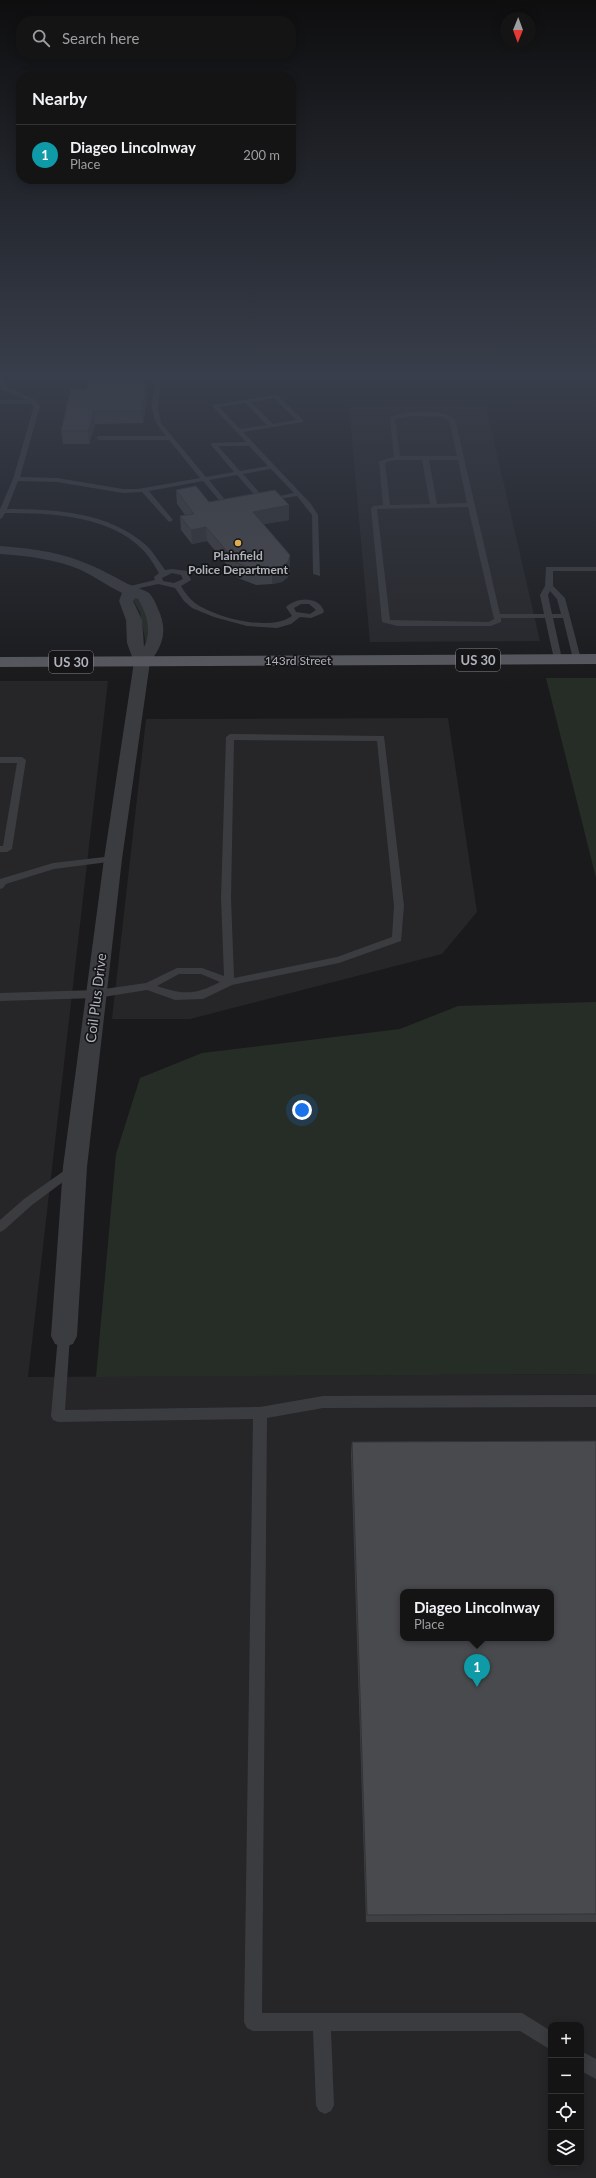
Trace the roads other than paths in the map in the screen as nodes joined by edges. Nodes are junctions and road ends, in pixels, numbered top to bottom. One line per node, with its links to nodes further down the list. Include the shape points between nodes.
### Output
1 (15, 481): 13 (lane)
2 (61, 481): 10 (lane, via 123,491)
3 (196, 481): 10 (lane)
4 (206, 481): 15 (lane)
5 (246, 481): 11 (lane, via 263,501)
6 (287, 481): 11 (lane)
7 (384, 481): 16 (lane)
8 (429, 481): 17 (lane)
9 (466, 481): 14 (lane)
10 (144, 490): 19 (lane)
11 (300, 494): 23 (lane, via 315,515)
12 (0, 496): 13 (lane)
13 (10, 496): 18 (lane)
14 (471, 505): 17 (lane); 29 (lane)
15 (227, 506)
16 (387, 506): 17 (lane); 29 (lane, via 379,506 374,510 386,622 491,624 498,620)
17 (434, 506)
18 (1, 513): 22 (lane, via 57,514 102,524 118,530 144,546)
19 (170, 520)
20 (0, 550): 27 (street, via 54,557 87,567)
21 (596, 568): 26 (lane, via 549,569)
22 (163, 573): 24 (lane, via 158,577); 25 (lane, via 177,571 187,575 187,580)
23 (317, 574)
24 (159, 581): 25 (lane, via 167,585); 27 (lane)
25 (177, 585): 28 (lane, via 194,605 242,623 277,625 289,623)
26 (550, 586): 30 (lane, via 544,595); 31 (lane, via 561,598)
27 (127, 591): 36 (street, Coil Plus Drive, via 126,601 134,620 135,643)
28 (297, 616)
29 (497, 616): 30 (lane)
30 (549, 616): 31 (lane); 32 (lane)
31 (566, 616): 33 (lane)
32 (558, 659): 33 (main road, 143rd Street / US 30); 36 (main road, 143rd Street / US 30)
33 (577, 659): 34 (main road, 143rd Street / US 30)
34 (596, 659)
35 (0, 662): 36 (main road, 143rd Street / US 30)
36 (142, 662): 39 (street, Coil Plus Drive)
37 (0, 760): 38 (lane, via 22,760 7,849)
38 (0, 849)
39 (113, 859): 40 (lane, via 53,866 2,882); 43 (street, Coil Plus Drive)
40 (0, 886)
41 (229, 982): 41 (lane, via 339,960 397,940 399,906 381,738 230,737 226,898); 42 (lane, via 203,995 175,996); 42 (lane, via 202,971 177,971)
42 (148, 986): 43 (lane)
43 (96, 994): 44 (lane); 45 (street, Coil Plus Drive)
44 (0, 997)
45 (75, 1166): 46 (lane); 47 (street, Coil Plus Drive)
46 (0, 1227)
47 (64, 1336): 49 (lane, via 58,1416)
48 (596, 1401): 49 (lane, via 323,1402)
49 (260, 1413): 50 (lane, via 253,2022)
50 (322, 2022): 51 (lane, via 522,2022); 54 (lane)
51 (548, 2039)
52 (584, 2062): 53 (lane)
53 (596, 2070)
54 (326, 2105)

